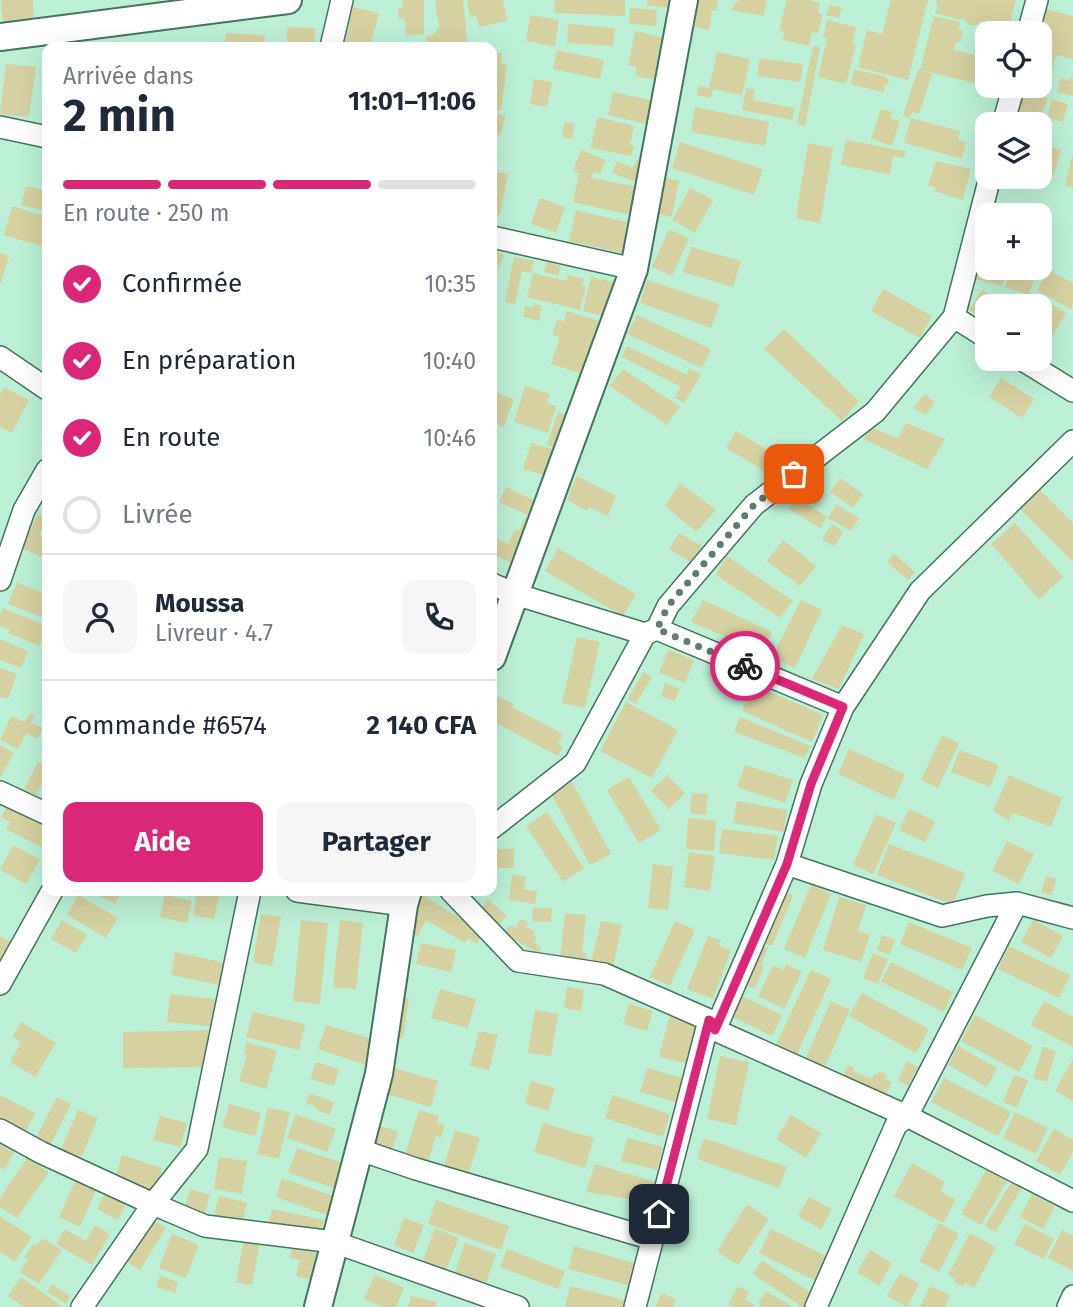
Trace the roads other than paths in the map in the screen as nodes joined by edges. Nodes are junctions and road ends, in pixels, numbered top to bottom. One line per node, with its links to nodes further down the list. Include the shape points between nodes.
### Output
1 (288, 0): 6 (street)
2 (342, 0): 7 (street)
3 (684, 0): 12 (street)
4 (1037, 0): 5 (street)
5 (1031, 21)
6 (0, 37)
7 (332, 42)
8 (0, 127): 9 (street)
9 (42, 136)
10 (987, 189): 13 (street)
11 (497, 238): 12 (street)
12 (634, 269): 23 (street)
13 (954, 317): 14 (street); 25 (street, via 875,412 754,505)
14 (975, 330)
15 (0, 358): 17 (street)
16 (1040, 371): 18 (street)
17 (42, 386)
18 (1073, 391)
19 (1073, 441): 26 (street, via 920,591)
20 (42, 479): 21 (street, via 24,510)
21 (9, 520): 22 (street)
22 (0, 580)
23 (503, 589): 24 (street); 25 (street)
24 (497, 626)
25 (651, 632): 26 (street); 29 (street, via 575,763)
26 (843, 707): 30 (street, via 811,784)
27 (0, 792): 28 (street)
28 (42, 812)
29 (497, 824)
30 (787, 864): 36 (street, via 942,916); 39 (street)
31 (49, 896): 38 (street)
32 (249, 896): 44 (street, via 197,1149)
33 (375, 896): 35 (street)
34 (456, 896): 39 (street, via 517,961 604,974)
35 (406, 898): 42 (street, via 379,1074)
36 (1017, 903): 37 (street); 40 (street)
37 (1073, 918)
38 (0, 984)
39 (712, 1025): 40 (street); 45 (street)
40 (907, 1116): 43 (street); 52 (street, via 896,1125)
41 (0, 1130): 44 (street)
42 (360, 1150): 45 (street); 46 (street)
43 (1073, 1201)
44 (153, 1204): 46 (street, via 205,1226); 48 (street)
45 (652, 1239): 51 (street)
46 (334, 1242): 49 (street); 50 (street)
47 (1073, 1296): 53 (street)
48 (82, 1307)
49 (318, 1307)
50 (518, 1307)
51 (635, 1307)
52 (816, 1307)
53 (1068, 1307)

